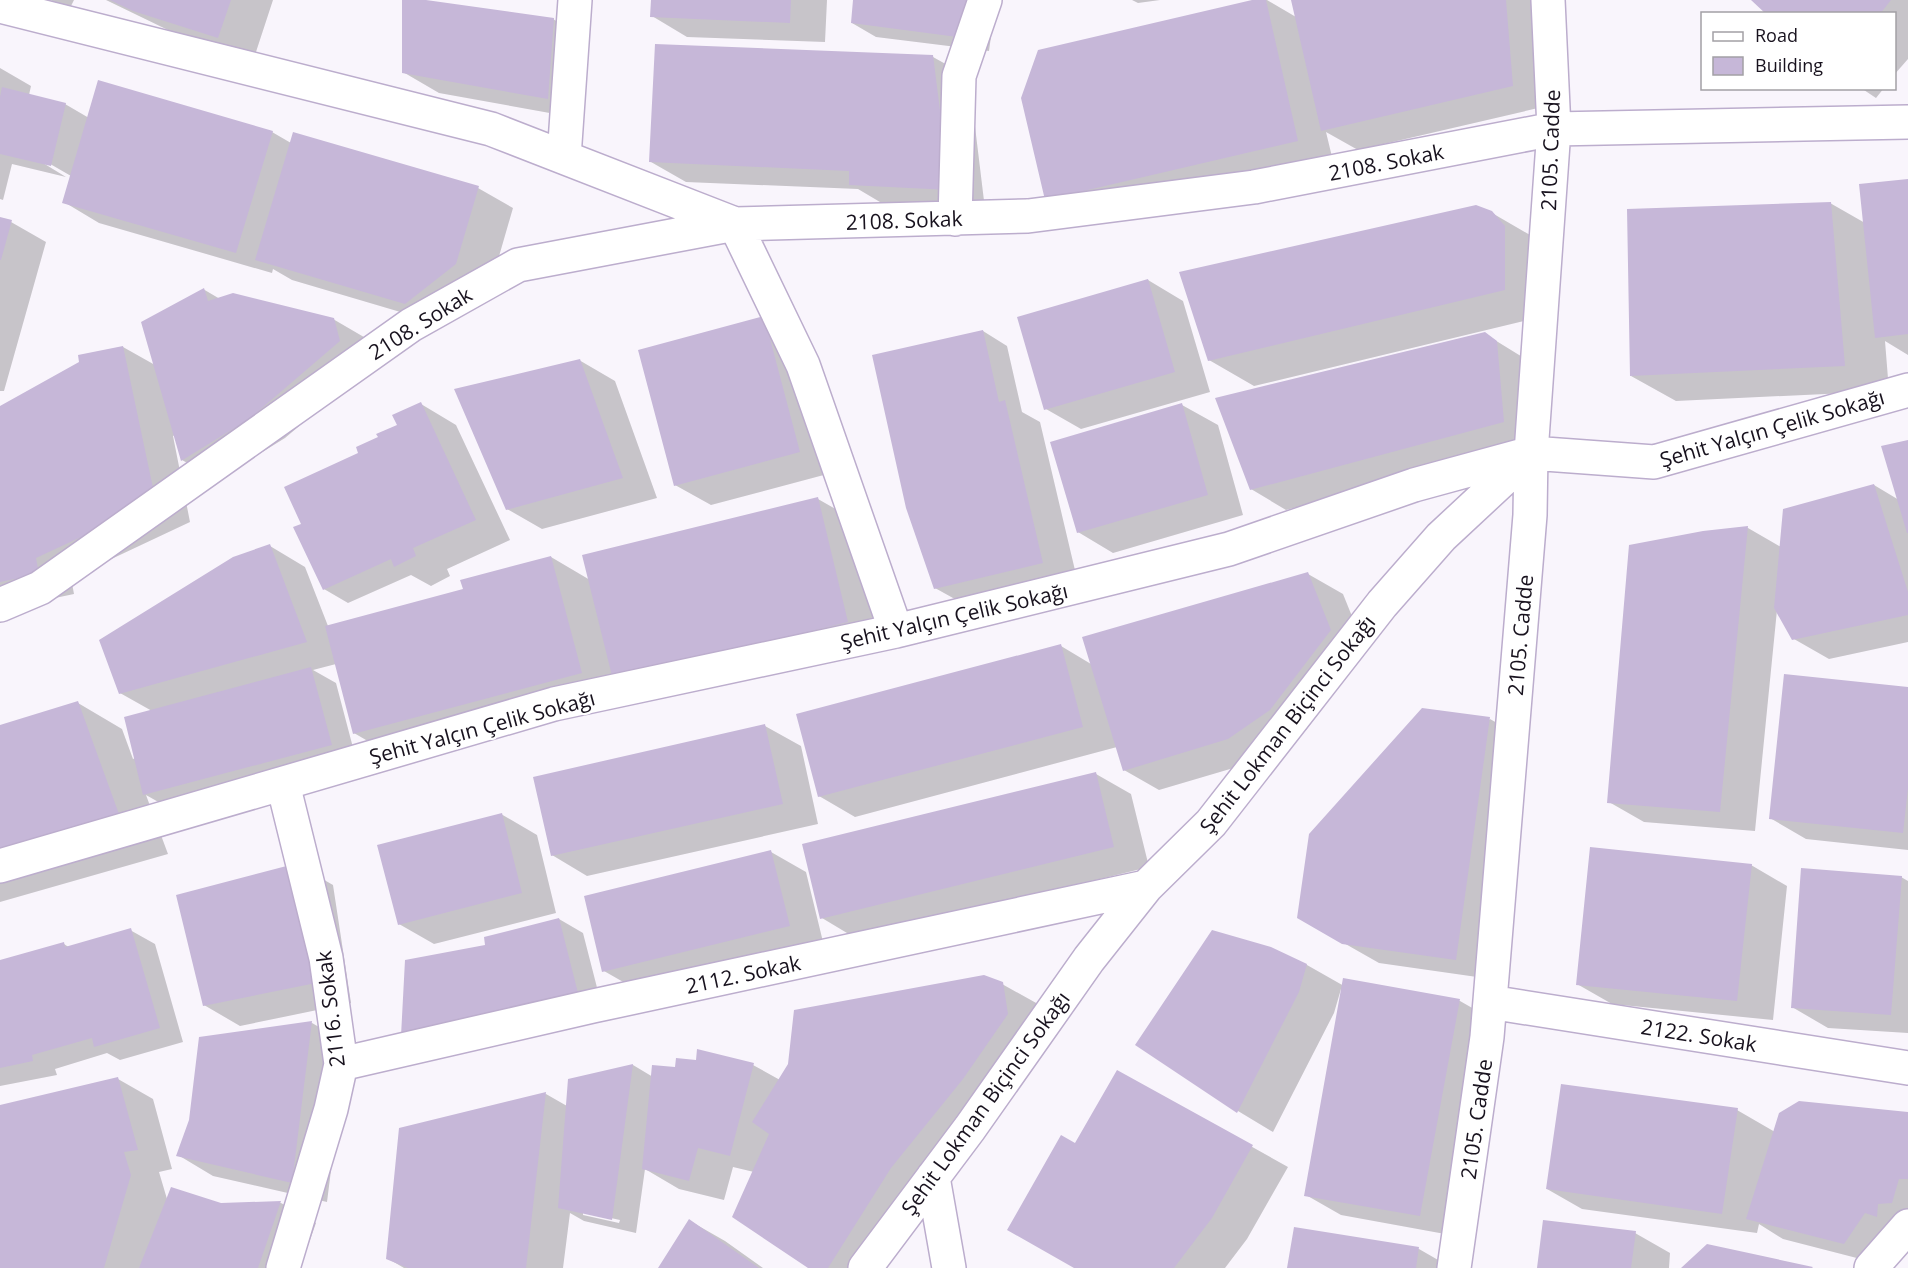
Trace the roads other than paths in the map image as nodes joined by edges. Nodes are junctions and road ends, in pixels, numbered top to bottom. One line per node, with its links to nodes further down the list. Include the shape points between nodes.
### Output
1 (574, 0): 7 (street)
2 (985, 0): 8 (street, via 959,76)
3 (1548, 0): 6 (street, 2105. Cadde)
4 (0, 6): 7 (street, via 491,129)
5 (1908, 122): 6 (street, 2108. Sokak)
6 (1554, 129): 8 (street, 2108. Sokak, via 1254,187 1028,216); 11 (street, 2105. Cadde)
7 (564, 157): 9 (street)
8 (955, 219): 9 (street, 2108. Sokak)
9 (735, 224): 12 (street, 2108. Sokak, via 518,265 411,325 40,588); 13 (street, via 803,365)
10 (1908, 390): 11 (street, Şehit Yalçın Çelik Sokağı, via 1654,462)
11 (1531, 453): 13 (street, Şehit Yalçın Çelik Sokağı, via 1414,485 1228,549); 16 (street, Şehit Lokman Biçinci Sokağı, via 1441,537 1382,604 1211,823); 17 (street, 2105. Cadde, via 1530,515)
12 (0, 605)
13 (896, 631): 14 (street, Şehit Yalçın Çelik Sokağı, via 554,704)
14 (283, 784): 15 (street, Şehit Yalçın Çelik Sokağı); 18 (street, 2116. Sokak, via 326,958)
15 (0, 866)
16 (1146, 887): 18 (street, 2112. Sokak); 20 (street, Şehit Lokman Biçinci Sokağı, via 1089,959)
17 (1490, 1002): 19 (street, 2122. Sokak); 25 (street, 2105. Cadde)
18 (341, 1064): 22 (street, 2116. Sokak)
19 (1908, 1068)
20 (933, 1177): 23 (street, Şehit Lokman Biçinci Sokağı); 24 (street)
21 (1908, 1226): 26 (street)
22 (283, 1268)
23 (865, 1268)
24 (949, 1268)
25 (1454, 1268)
26 (1871, 1268)

